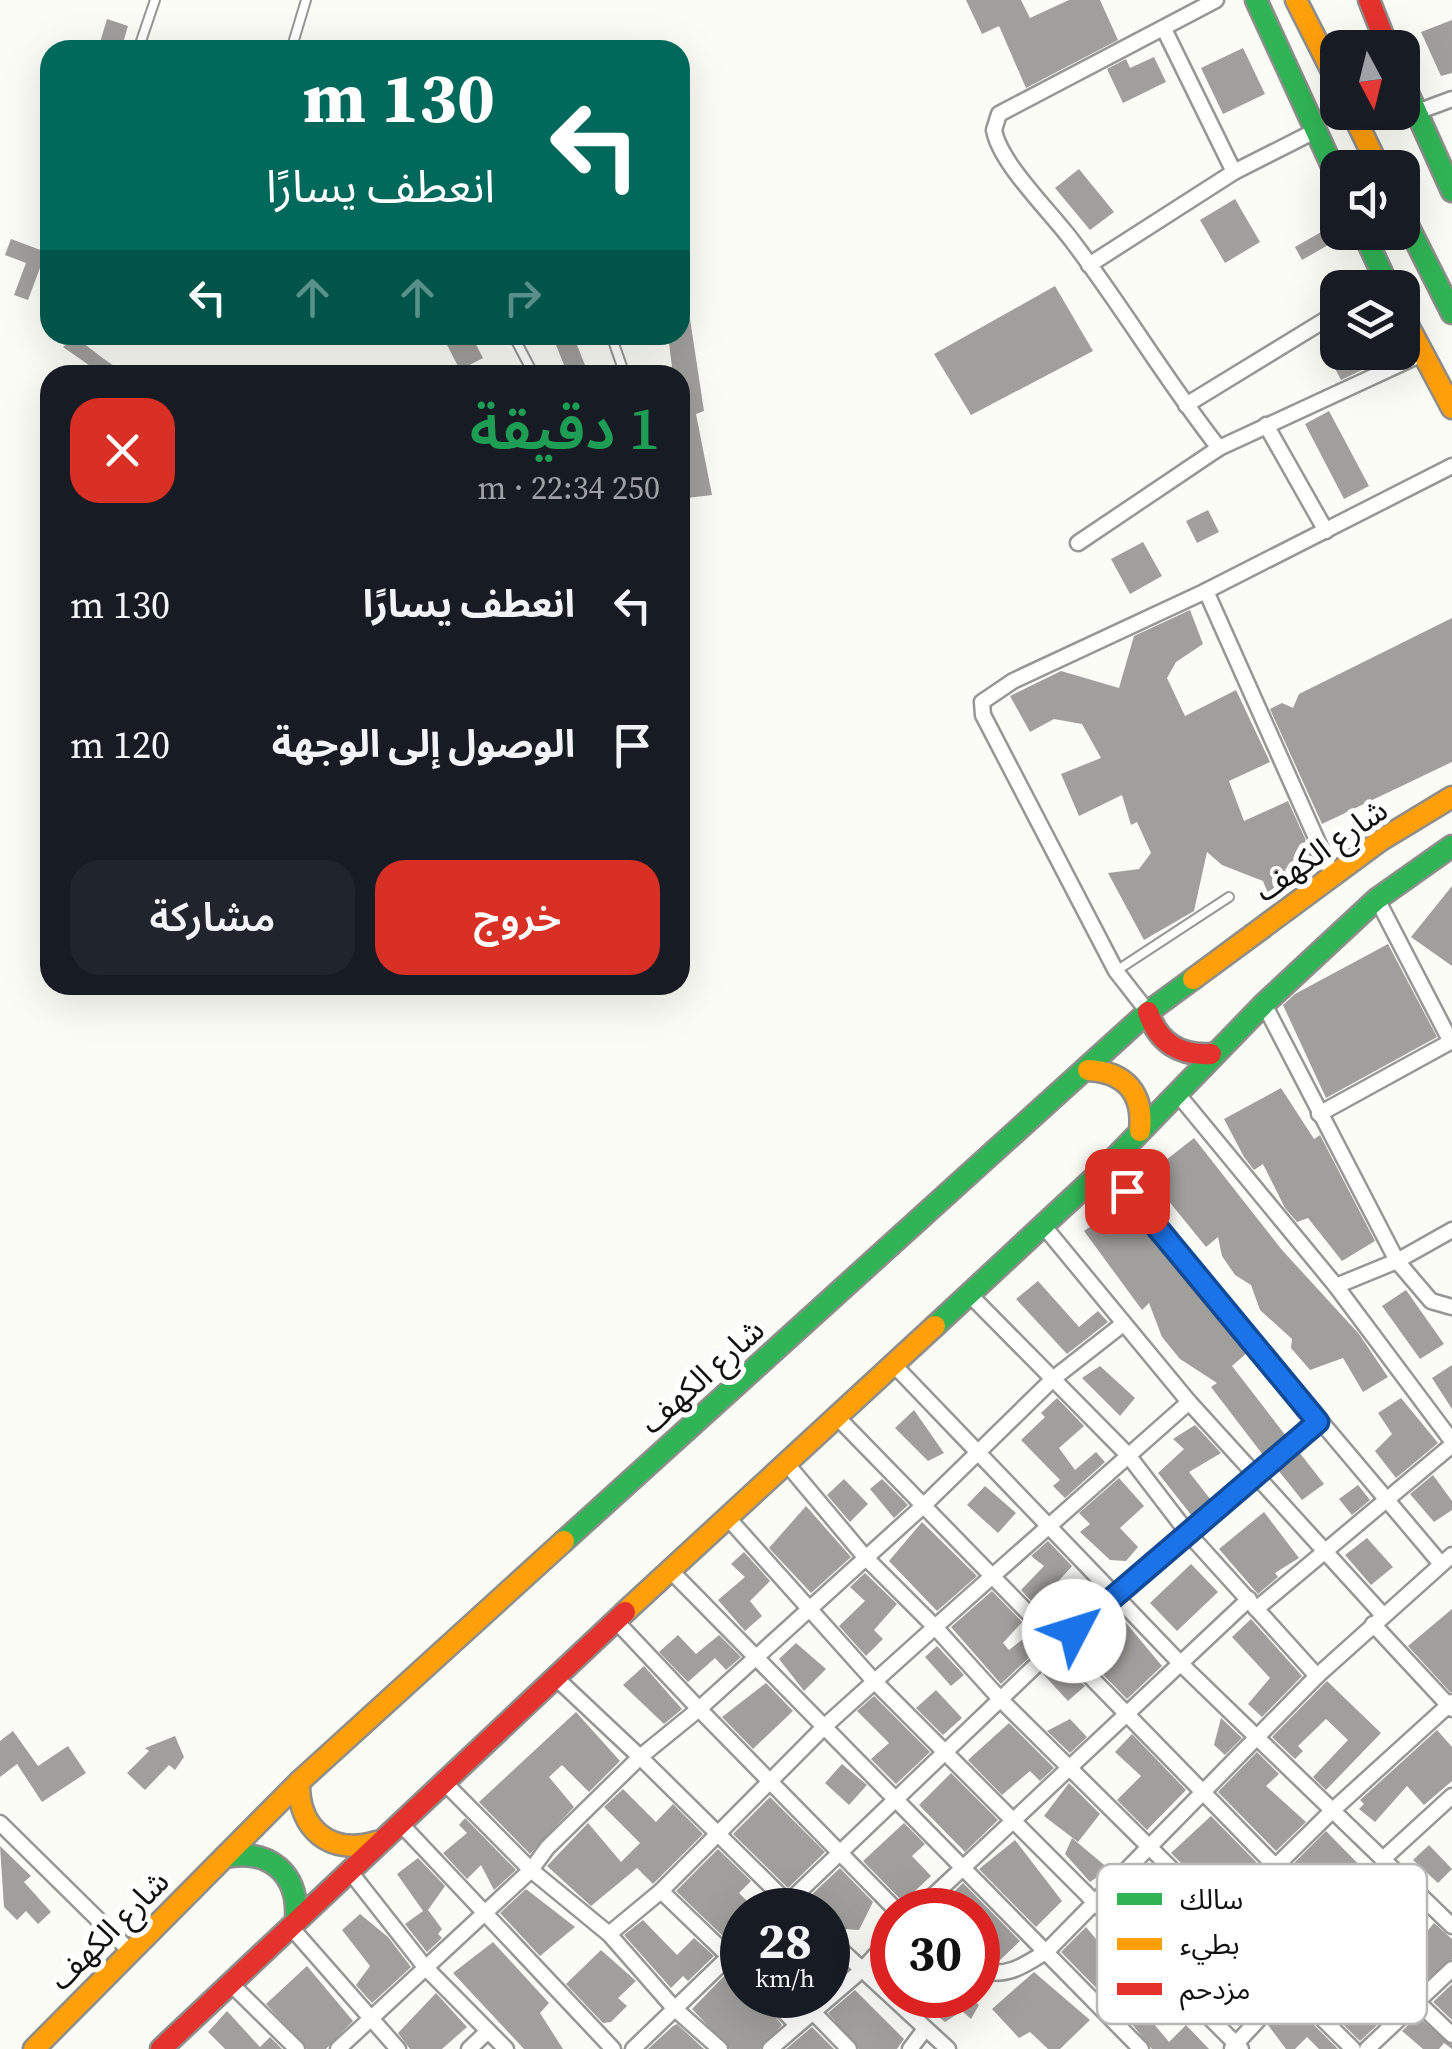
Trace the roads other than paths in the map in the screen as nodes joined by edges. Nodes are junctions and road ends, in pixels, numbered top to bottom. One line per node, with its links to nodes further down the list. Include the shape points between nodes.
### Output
1 (155, 0): 9 (lane)
2 (306, 0): 10 (lane)
3 (1216, 0): 7 (street)
4 (1256, 0): 15 (main road)
5 (1296, 0): 11 (main road)
6 (1369, 0): 8 (main road)
7 (1164, 28): 17 (street); 20 (street, via 999,114 995,139)
8 (1381, 30)
9 (141, 40)
10 (295, 40)
11 (1320, 47)
12 (1452, 99): 13 (street)
13 (1420, 111)
14 (1420, 119): 18 (main road)
15 (1315, 131): 16 (main road); 17 (street)
16 (1324, 150)
17 (1234, 172): 20 (street)
18 (1452, 191)
19 (1420, 250): 21 (main road)
20 (1090, 266): 25 (street)
21 (1452, 313)
22 (1320, 323): 25 (street)
23 (1420, 350): 24 (main road)
24 (1422, 354): 26 (main road); 27 (street)
25 (1186, 405): 28 (street)
26 (1452, 408)
27 (1266, 424): 28 (street); 30 (street)
28 (1219, 448): 31 (street)
29 (1452, 466): 30 (street)
30 (1326, 531): 32 (street)
31 (1078, 543)
32 (1206, 591): 35 (street); 38 (street, via 1013,680 982,702)
33 (1452, 797): 35 (main road, شارع الكهف)
34 (1452, 846): 37 (main road)
35 (1333, 876): 40 (main road, شارع الكهف)
36 (1228, 897): 38 (lane)
37 (1377, 899): 39 (main road); 41 (street)
38 (1116, 972): 40 (street)
39 (1264, 1004): 42 (main road); 45 (street)
40 (1148, 1012): 42 (main road, via 1157,1034 1176,1050); 43 (main road, شارع الكهف)
41 (1451, 1042): 45 (street)
42 (1211, 1054): 44 (main road)
43 (1088, 1070): 46 (main road, via 1118,1074 1133,1087 1142,1104); 97 (main road, شارع الكهف)
44 (1176, 1092): 46 (main road); 51 (street)
45 (1319, 1114): 50 (street)
46 (1140, 1131): 47 (main road)
47 (1106, 1166): 48 (main road); 59 (street)
48 (1042, 1224): 52 (main road); 54 (street)
49 (1452, 1230): 50 (street)
50 (1397, 1261): 51 (street); 53 (street, via 1432,1302)
51 (1336, 1286): 60 (street)
52 (970, 1295): 55 (main road); 56 (street)
53 (1452, 1306)
54 (1124, 1324): 56 (street); 57 (street)
55 (894, 1364): 58 (main road); 61 (street)
56 (1054, 1378): 61 (street); 62 (street)
57 (1188, 1402): 62 (street); 64 (street)
58 (838, 1417): 63 (main road); 66 (street)
59 (1318, 1422): 64 (street); 65 (street)
60 (1452, 1443): 65 (street)
61 (981, 1450): 66 (street); 68 (street)
62 (1128, 1455): 68 (street); 69 (street)
63 (786, 1464): 67 (main road); 71 (street)
64 (1257, 1474): 69 (street); 70 (street)
65 (1388, 1502): 70 (street); 72 (street)
66 (922, 1507): 71 (street); 74 (street)
67 (728, 1518): 73 (main road); 77 (street)
68 (1050, 1523): 74 (street); 75 (street)
69 (1187, 1532): 75 (street); 76 (street)
70 (1328, 1550): 76 (street); 78 (street)
71 (865, 1557): 77 (street); 80 (street)
72 (1447, 1560): 78 (street)
73 (671, 1571): 79 (main road); 82 (street)
74 (990, 1578): 80 (street); 81 (street)
75 (1116, 1595): 81 (street); 83 (street)
76 (1252, 1604): 83 (street); 84 (street)
77 (810, 1607): 82 (street); 86 (street)
78 (1377, 1619): 84 (street); 88 (street)
79 (616, 1621): 85 (main road); 89 (street)
80 (935, 1627): 86 (street); 87 (street)
81 (1056, 1646): 87 (street); 90 (street)
82 (755, 1656): 89 (street); 91 (street)
83 (1180, 1664): 90 (street); 92 (street)
84 (1317, 1676): 92 (street)
85 (556, 1677): 94 (street); 96 (main road)
86 (875, 1682): 91 (street); 93 (street)
87 (1002, 1700): 93 (street); 95 (street)
88 (1451, 1706): 102 (street)
89 (699, 1709): 94 (street); 98 (street)
90 (1128, 1716): 95 (street); 99 (street)
91 (825, 1726): 98 (street); 101 (street)
92 (1258, 1738): 99 (street); 102 (street)
93 (948, 1750): 101 (street); 103 (street)
94 (640, 1757): 106 (street); 119 (street)
95 (1069, 1768): 103 (street); 108 (street)
96 (443, 1781): 104 (main road); 119 (street)
97 (299, 1782): 107 (main road, via 301,1814 320,1838 350,1848); 110 (main road, شارع الكهف)
98 (774, 1782): 106 (street); 109 (street)
99 (1204, 1793): 108 (street); 114 (street)
100 (1452, 1796): 111 (street)
101 (894, 1797): 109 (street); 117 (street)
102 (1334, 1810): 111 (street); 115 (street)
103 (1016, 1818): 117 (street); 125 (street)
104 (399, 1822): 107 (main road); 128 (street)
105 (0, 1823): 134 (street)
106 (718, 1834): 120 (street); 124 (street)
107 (380, 1840): 118 (main road)
108 (1151, 1847): 112 (street); 113 (street)
109 (838, 1853): 121 (street); 122 (street)
110 (224, 1858): 129 (main road, via 256,1854 284,1869 298,1898); 134 (main road, شارع الكهف)
111 (1383, 1859): 116 (street)
112 (1135, 1864)
113 (1168, 1864)
114 (1273, 1864)
115 (1279, 1864)
116 (1387, 1864)
117 (964, 1866): 123 (street); 133 (street)
118 (348, 1869): 129 (main road); 138 (street)
119 (531, 1870): 128 (street); 131 (street)
120 (768, 1888)
121 (806, 1888)
122 (874, 1888)
123 (941, 1888)
124 (661, 1891): 131 (street); 132 (street)
125 (1097, 1900)
126 (1427, 1903): 130 (street)
127 (1097, 1904): 133 (street)
128 (484, 1913): 138 (street); 169 (street)
129 (293, 1922): 143 (main road); 151 (street)
130 (1452, 1926)
131 (610, 1934): 146 (street)
132 (720, 1947)
133 (1047, 1950): 141 (street); 145 (street)
134 (130, 1951): 163 (main road, شارع الكهف)
135 (850, 1957): 139 (street)
136 (870, 1961): 139 (street)
137 (720, 1965): 146 (street)
138 (425, 1967): 151 (street); 159 (street)
139 (863, 1968): 142 (street); 158 (street)
140 (1452, 1969): 144 (street)
141 (1000, 1974)
142 (850, 1979)
143 (230, 1982): 161 (main road); 164 (street)
144 (1427, 1994)
145 (1097, 2003)
146 (674, 2008): 170 (street); 171 (street)
147 (1427, 2010): 160 (street)
148 (790, 2018): 152 (street)
149 (804, 2018): 152 (street)
150 (819, 2018): 173 (street)
151 (369, 2020): 165 (street); 166 (street)
152 (796, 2024): 172 (street)
153 (1117, 2024): 176 (street)
154 (1215, 2024): 162 (street)
155 (1256, 2024): 162 (street)
156 (1328, 2024): 177 (street)
157 (1395, 2024): 178 (street)
158 (926, 2029): 174 (street); 175 (street)
159 (488, 2031): 167 (street); 168 (street)
160 (1452, 2035)
161 (175, 2045)
162 (1236, 2047)
163 (34, 2049)
164 (297, 2049)
165 (338, 2049)
166 (398, 2049)
167 (469, 2049)
168 (506, 2049)
169 (613, 2049)
170 (633, 2049)
171 (720, 2049)
172 (770, 2049)
173 (849, 2049)
174 (910, 2049)
175 (948, 2049)
176 (1140, 2049)
177 (1353, 2049)
178 (1367, 2049)

